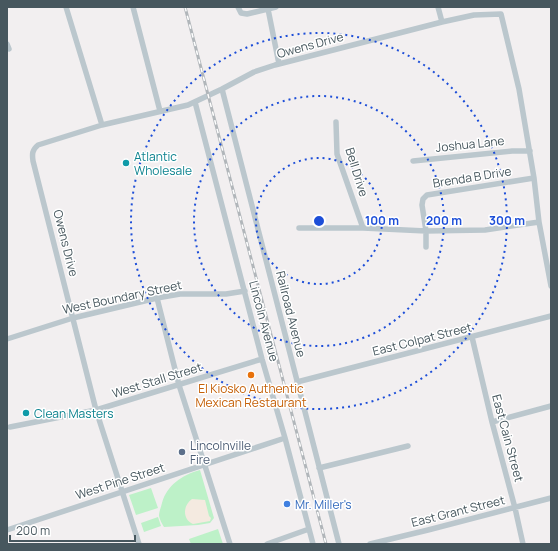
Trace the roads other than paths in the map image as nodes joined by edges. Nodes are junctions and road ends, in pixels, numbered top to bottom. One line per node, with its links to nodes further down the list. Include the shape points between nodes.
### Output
1 (66, 7): 17 (street)
2 (133, 7): 14 (street)
3 (276, 7): 7 (street)
4 (438, 7): 9 (street)
5 (499, 7): 8 (street)
6 (239, 9): 7 (street, via 241,13 247,14)
7 (268, 9): 10 (street)
8 (501, 14): 9 (street, Owens Drive, via 474,15); 18 (street, via 519,89)
9 (442, 22): 10 (street, Owens Drive)
10 (279, 64): 11 (street, Owens Drive, via 254,72)
11 (222, 89): 12 (street, Owens Drive); 34 (street, Railroad Avenue)
12 (195, 102): 13 (street, Owens Drive); 15 (street, Lincoln Avenue)
13 (188, 105): 14 (street, Owens Drive); 15 (street)
14 (160, 111): 17 (street, Owens Drive)
15 (200, 116): 27 (street, Lincoln Avenue)
16 (336, 122): 23 (street, Bell Drive, via 337,154)
17 (102, 125): 30 (street, Owens Drive, via 38,145 32,154)
18 (530, 151): 19 (street, Joshua Lane); 20 (street)
19 (413, 161)
20 (534, 178): 21 (street); 24 (street, Brenda B Drive, via 428,195 423,199 422,205)
21 (539, 222): 24 (street, via 484,230); 26 (street)
22 (299, 228): 23 (street)
23 (363, 228): 24 (street)
24 (426, 231): 25 (street, Brenda B Drive)
25 (426, 247)
26 (551, 286)
27 (245, 291): 28 (street, West Boundary Street, via 226,294 180,294); 33 (street, Lincoln Avenue)
28 (157, 298): 30 (street, West Boundary Street); 35 (street)
29 (551, 316): 31 (street, East Colpat Street)
30 (73, 318): 32 (street, West Boundary Street); 37 (street, Owens Drive)
31 (472, 338): 34 (street, East Colpat Street); 38 (street, East Cain Street)
32 (7, 339)
33 (262, 359): 35 (street, West Stall Street); 40 (street, Lincoln Avenue)
34 (297, 382): 43 (street, Railroad Avenue)
35 (179, 385): 37 (street, West Stall Street); 42 (street)
36 (551, 406): 38 (street)
37 (96, 410): 39 (street, West Stall Street); 44 (street, Owens Drive)
38 (492, 422): 46 (street, East Cain Street)
39 (10, 427)
40 (285, 438): 42 (street, West Pine Street); 47 (street, Lincoln Avenue)
41 (408, 446): 43 (street)
42 (204, 466): 44 (street, West Pine Street); 50 (street)
43 (318, 468): 53 (street, Railroad Avenue)
44 (122, 492): 48 (street, West Pine Street); 49 (street, Owens Drive)
45 (551, 498): 46 (street, East Grant Street)
46 (515, 508): 54 (street, East Grant Street); 55 (street, East Cain Street)
47 (309, 529): 51 (street); 52 (street, Lincoln Avenue)
48 (7, 530)
49 (139, 544)
50 (230, 544)
51 (267, 544)
52 (313, 544)
53 (339, 544)
54 (370, 544)
55 (522, 544)

